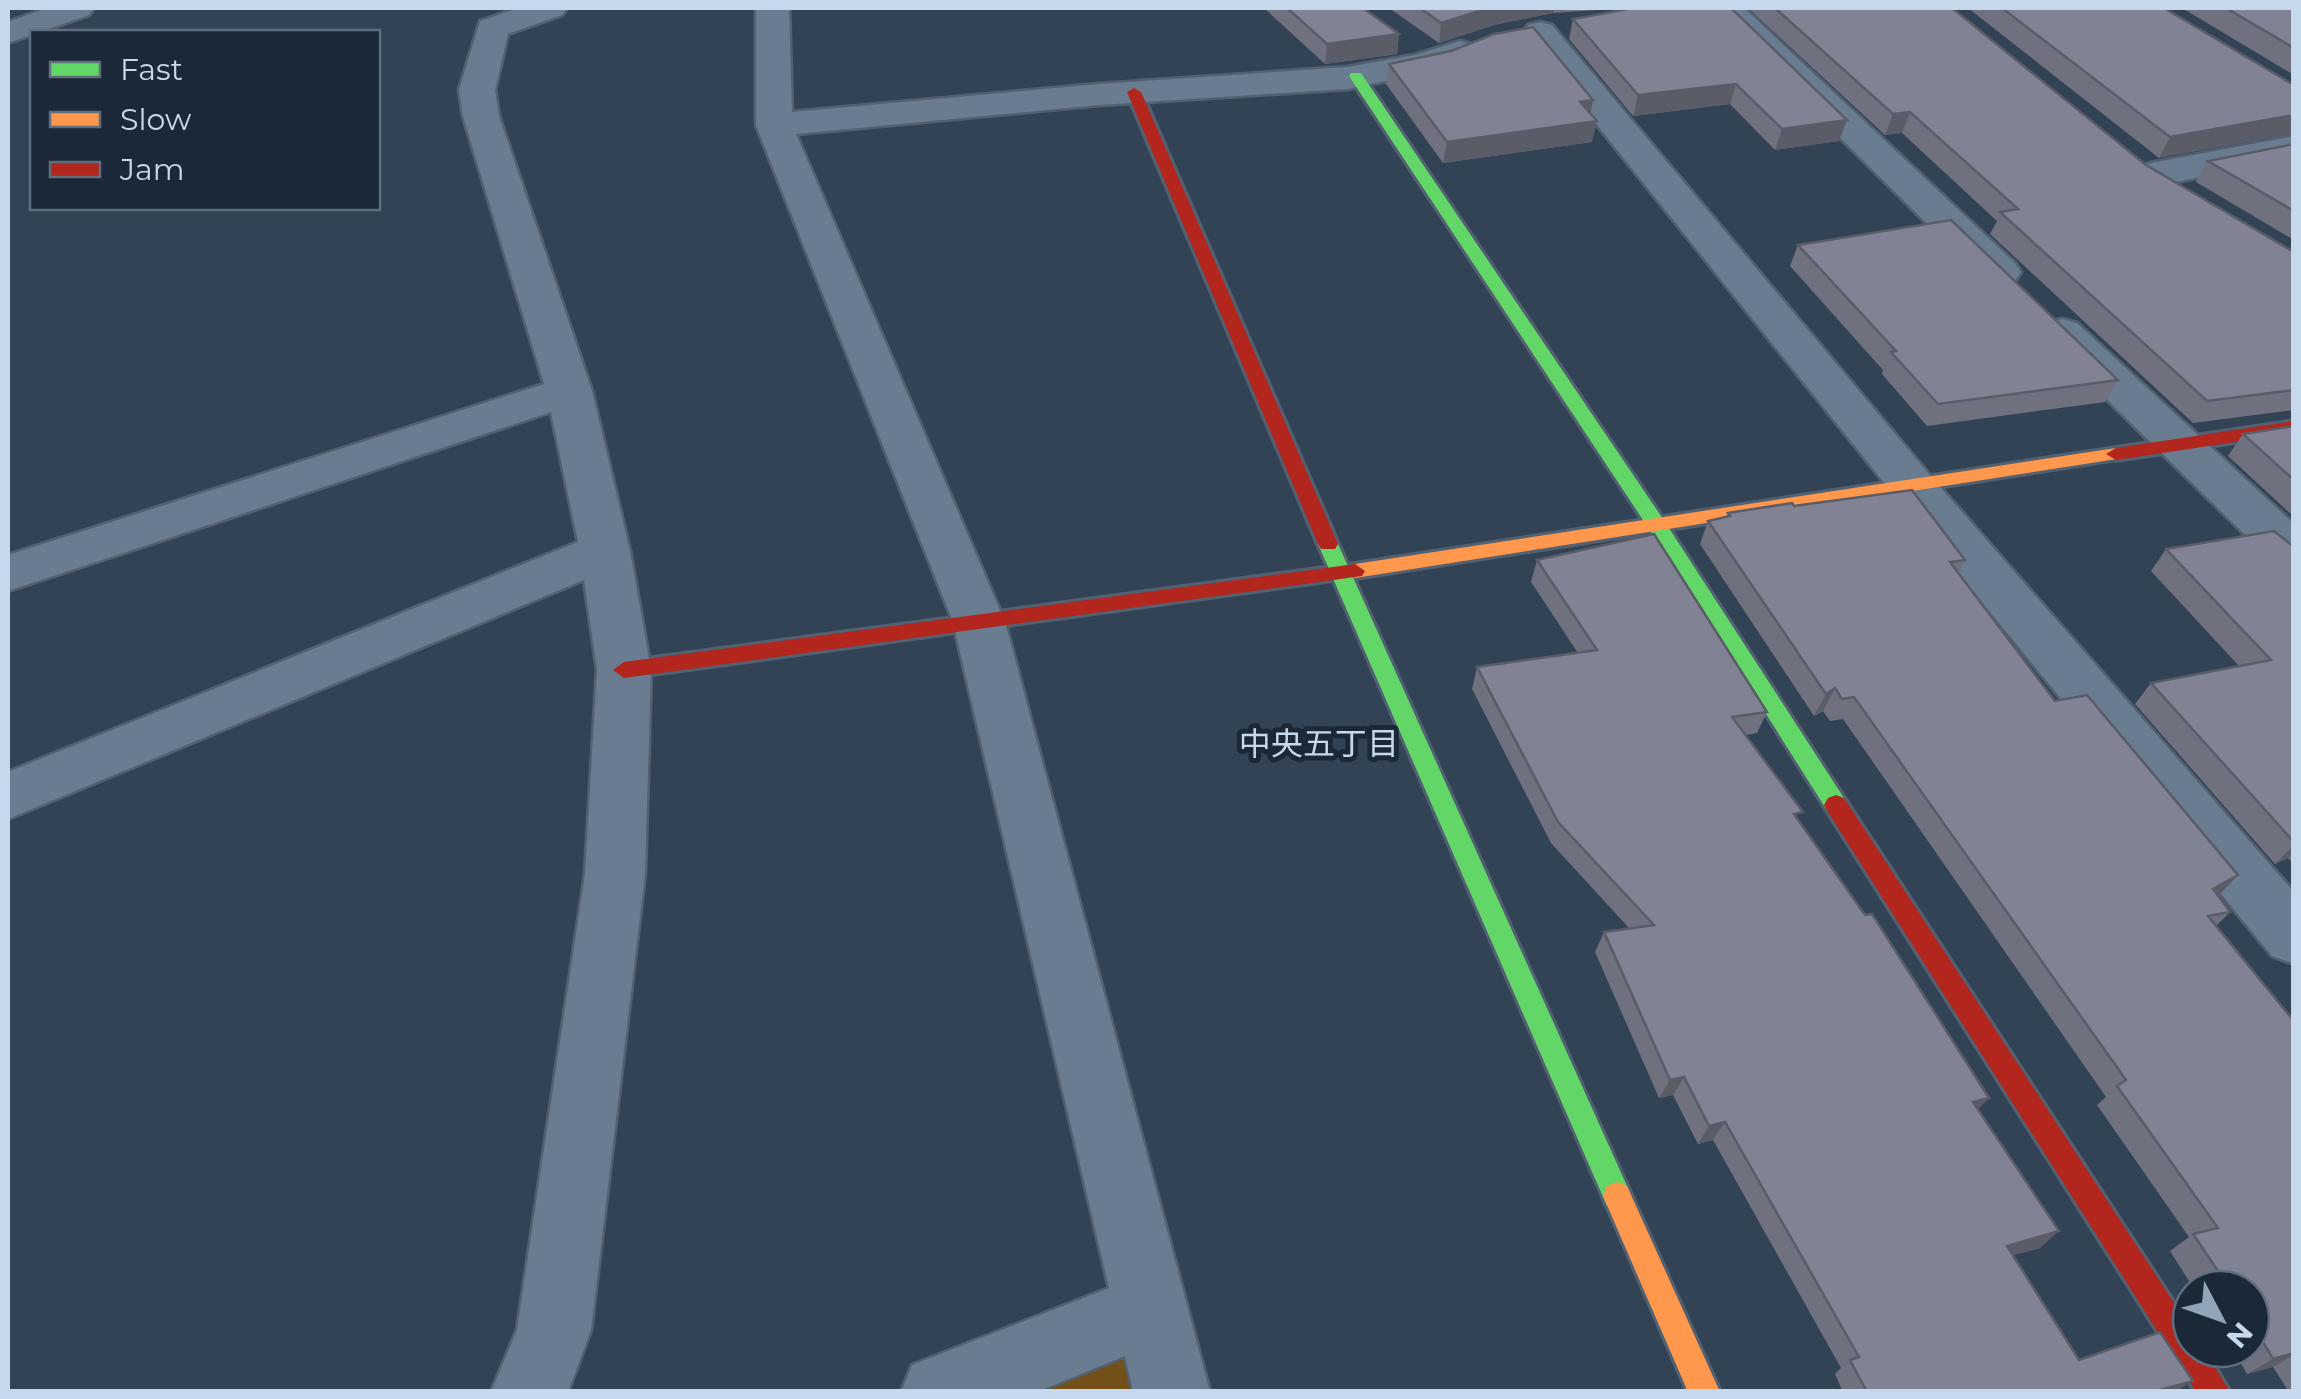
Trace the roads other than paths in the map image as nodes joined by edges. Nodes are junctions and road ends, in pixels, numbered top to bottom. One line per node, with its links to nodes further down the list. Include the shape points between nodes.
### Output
1 (77, 8): 5 (street)
2 (550, 8): 15 (street, via 492,28 477,90)
3 (772, 8): 10 (street)
4 (1724, 8): 17 (street)
5 (8, 33)
6 (1396, 33): 7 (street)
7 (1436, 62): 8 (street); 18 (street, via 1531,33)
8 (1356, 76): 9 (street); 19 (street)
9 (1134, 92): 10 (street); 23 (street)
10 (774, 125): 24 (street)
11 (2294, 147): 13 (street)
12 (2121, 151): 13 (street)
13 (2151, 175): 14 (street)
14 (2198, 204)
15 (569, 391): 20 (street); 22 (street)
16 (2294, 427): 17 (street)
17 (2179, 444): 18 (street); 21 (street)
18 (1912, 484): 19 (street); 27 (street)
19 (1656, 524): 23 (street); 33 (street)
20 (605, 551): 25 (street); 26 (street)
21 (2294, 553)
22 (8, 572)
23 (1340, 573): 24 (street); 32 (street)
24 (979, 622): 25 (street); 28 (street)
25 (624, 670): 29 (street, via 615,874 554,1330)
26 (8, 796)
27 (2294, 937)
28 (1154, 1308): 30 (street); 31 (street)
29 (529, 1392)
30 (939, 1392)
31 (1172, 1392)
32 (1704, 1392)
33 (2214, 1392)

